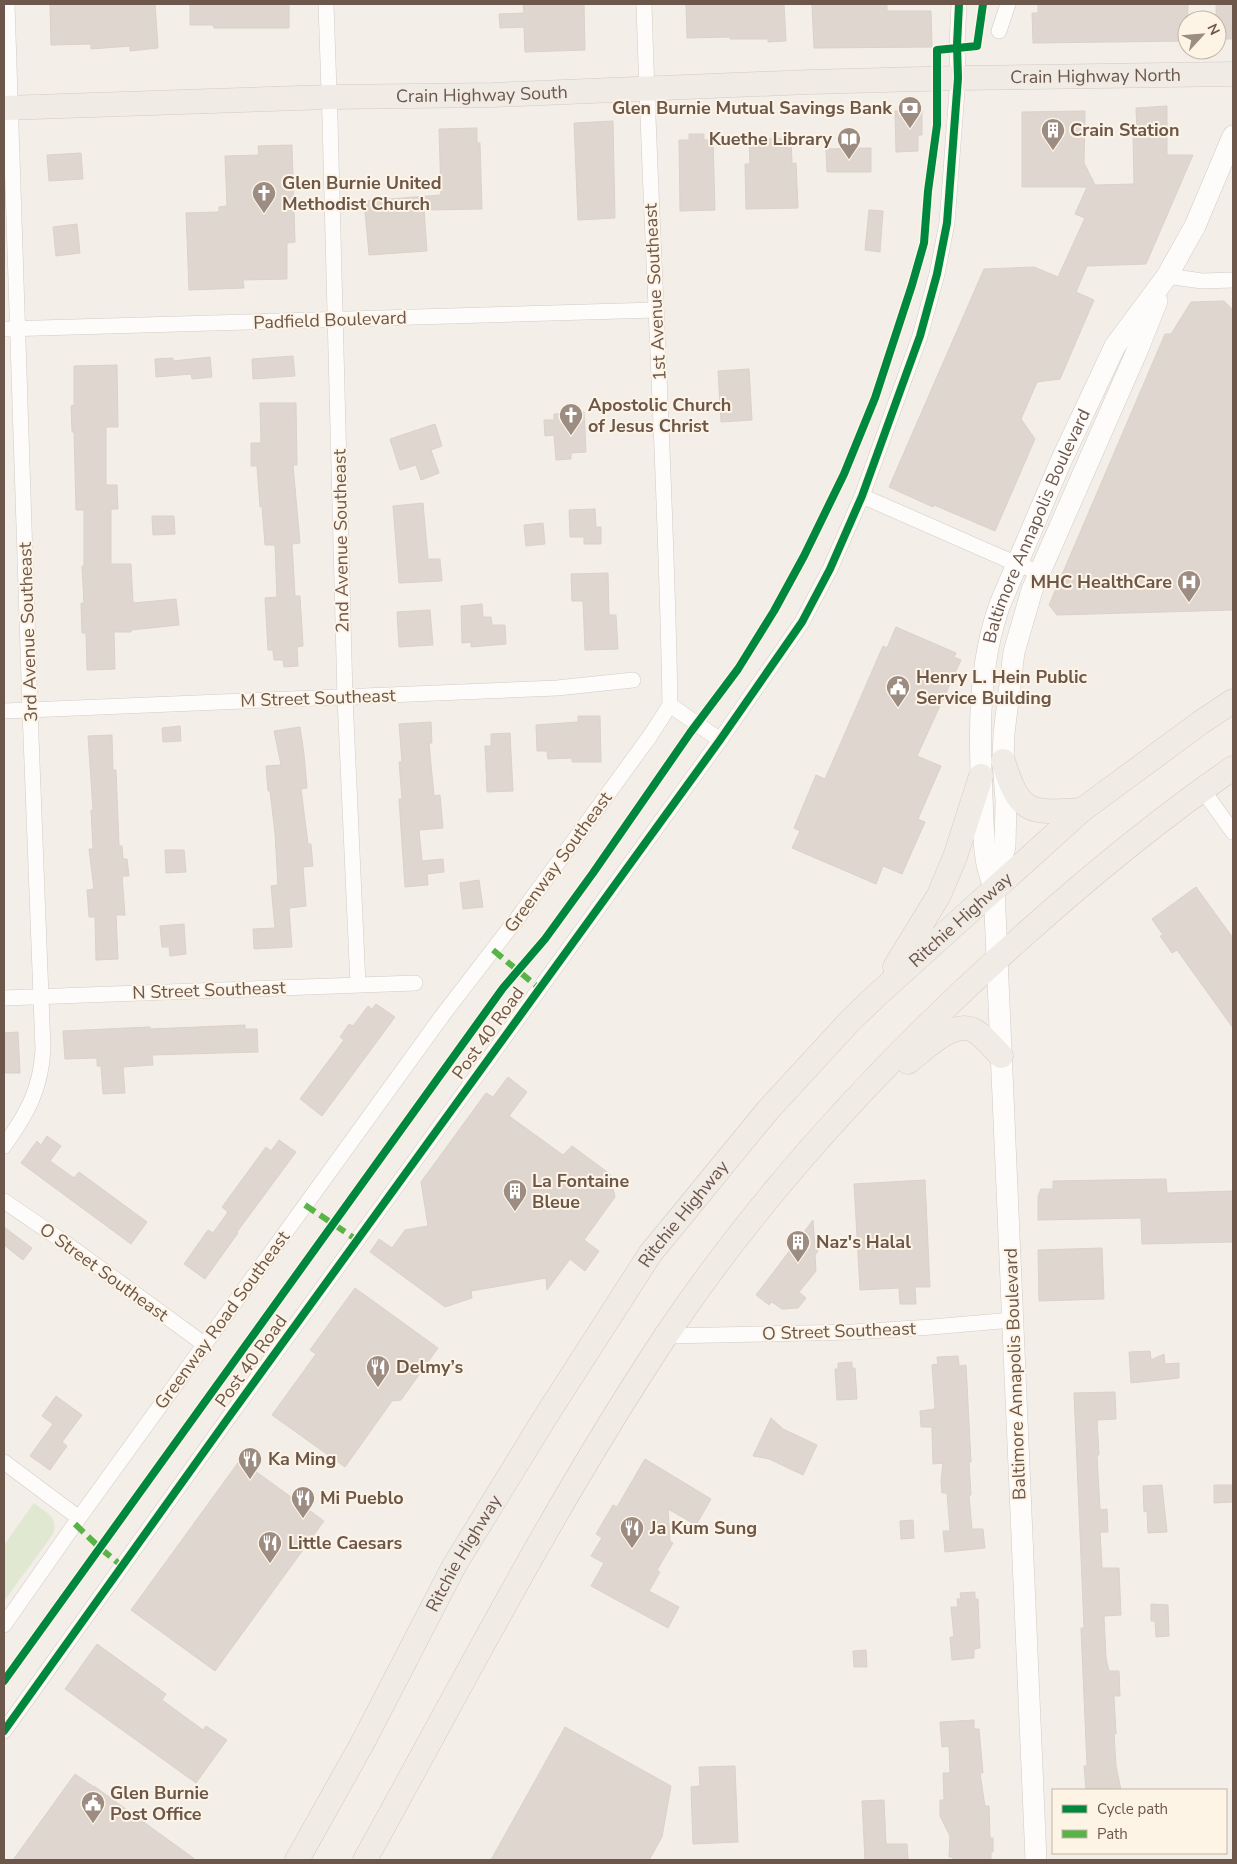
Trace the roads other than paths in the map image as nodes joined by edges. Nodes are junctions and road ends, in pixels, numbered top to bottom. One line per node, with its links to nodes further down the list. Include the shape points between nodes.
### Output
1 (8, 4): 11 (street, 3rd Avenue Southeast)
2 (326, 4): 10 (street, 2nd Avenue Southeast)
3 (644, 4): 9 (street, 1st Avenue Southeast)
4 (959, 4): 8 (street, Post 40 Road)
5 (1008, 4): 6 (street)
6 (999, 31)
7 (1233, 74): 8 (main road, Crain Highway North)
8 (958, 78): 9 (main road, Crain Highway South); 18 (street, Post 40 Road, via 946,223 937,274 920,336)
9 (647, 88): 10 (main road, Crain Highway South); 15 (street, 1st Avenue Southeast)
10 (330, 98): 11 (main road, Crain Highway South); 16 (street, 2nd Avenue Southeast)
11 (7, 108): 17 (street, 3rd Avenue Southeast)
12 (1233, 136): 13 (main road, Baltimore Annapolis Boulevard, via 1195,226)
13 (1167, 276): 14 (street); 19 (main road, Baltimore Annapolis Boulevard, via 1115,346 1060,461); 20 (main road, Baltimore Annapolis Boulevard, via 1138,351)
14 (1233, 280)
15 (656, 310): 16 (street, Padfield Boulevard); 24 (street, 1st Avenue Southeast)
16 (335, 319): 17 (street, Padfield Boulevard); 22 (street, 2nd Avenue Southeast)
17 (11, 329): 25 (street, 3rd Avenue Southeast)
18 (862, 496): 19 (street); 27 (street, Post 40 Road, via 802,622)
19 (1016, 564): 20 (street); 30 (main road, Baltimore Annapolis Boulevard, via 994,622 987,651 982,691)
20 (1040, 572): 28 (main road, Baltimore Annapolis Boulevard, via 1014,652)
21 (633, 680): 22 (street, M Street Southeast, via 557,688)
22 (345, 697): 25 (street, M Street Southeast); 37 (street, 2nd Avenue Southeast)
23 (1233, 701): 32 (main road, Ritchie Highway)
24 (670, 705): 27 (street); 41 (street, Greenway Southeast, via 522,912)
25 (30, 710): 26 (street, M Street Southeast); 39 (street, 3rd Avenue Southeast)
26 (4, 711)
27 (720, 740): 52 (street, Post 40 Road)
28 (1003, 761): 32 (main road, via 1011,785 1025,806 1045,812); 34 (main road, Baltimore Annapolis Boulevard, via 1005,846)
29 (1233, 768): 31 (main road)
30 (981, 776): 34 (main road, Baltimore Annapolis Boulevard, via 986,860); 38 (main road, via 939,895)
31 (1202, 789): 33 (street); 35 (main road, via 1120,852)
32 (1082, 810): 34 (main road, Ritchie Highway)
33 (1233, 832)
34 (994, 888): 35 (main road, Baltimore Annapolis Boulevard); 38 (main road, Ritchie Highway)
35 (997, 960): 42 (main road, Baltimore Annapolis Boulevard); 43 (main road)
36 (415, 983): 37 (street, N Street Southeast)
37 (358, 985): 39 (street, N Street Southeast)
38 (877, 995): 53 (main road, Ritchie Highway, via 768,1110 650,1254 454,1566 362,1744)
39 (41, 997): 40 (street, N Street Southeast); 44 (street, 3rd Avenue Southeast, via 42,1070 28,1110)
40 (4, 998)
41 (442, 1016): 48 (street, Greenway Road Southeast)
42 (1001, 1056): 43 (main road, via 975,1031 962,1028 949,1031); 46 (main road, Baltimore Annapolis Boulevard)
43 (840, 1115): 47 (main road, via 738,1236)
44 (4, 1146)
45 (4, 1201): 48 (street, O Street Southeast)
46 (1012, 1320): 47 (street, O Street Southeast, via 854,1332); 55 (main road, Baltimore Annapolis Boulevard)
47 (666, 1336): 54 (main road, via 578,1477)
48 (204, 1344): 50 (street, Greenway Road Southeast)
49 (4, 1462): 50 (street)
50 (79, 1518): 51 (street, Greenway Road Southeast)
51 (4, 1625)
52 (4, 1731)
53 (296, 1860)
54 (365, 1860)
55 (1036, 1860)

